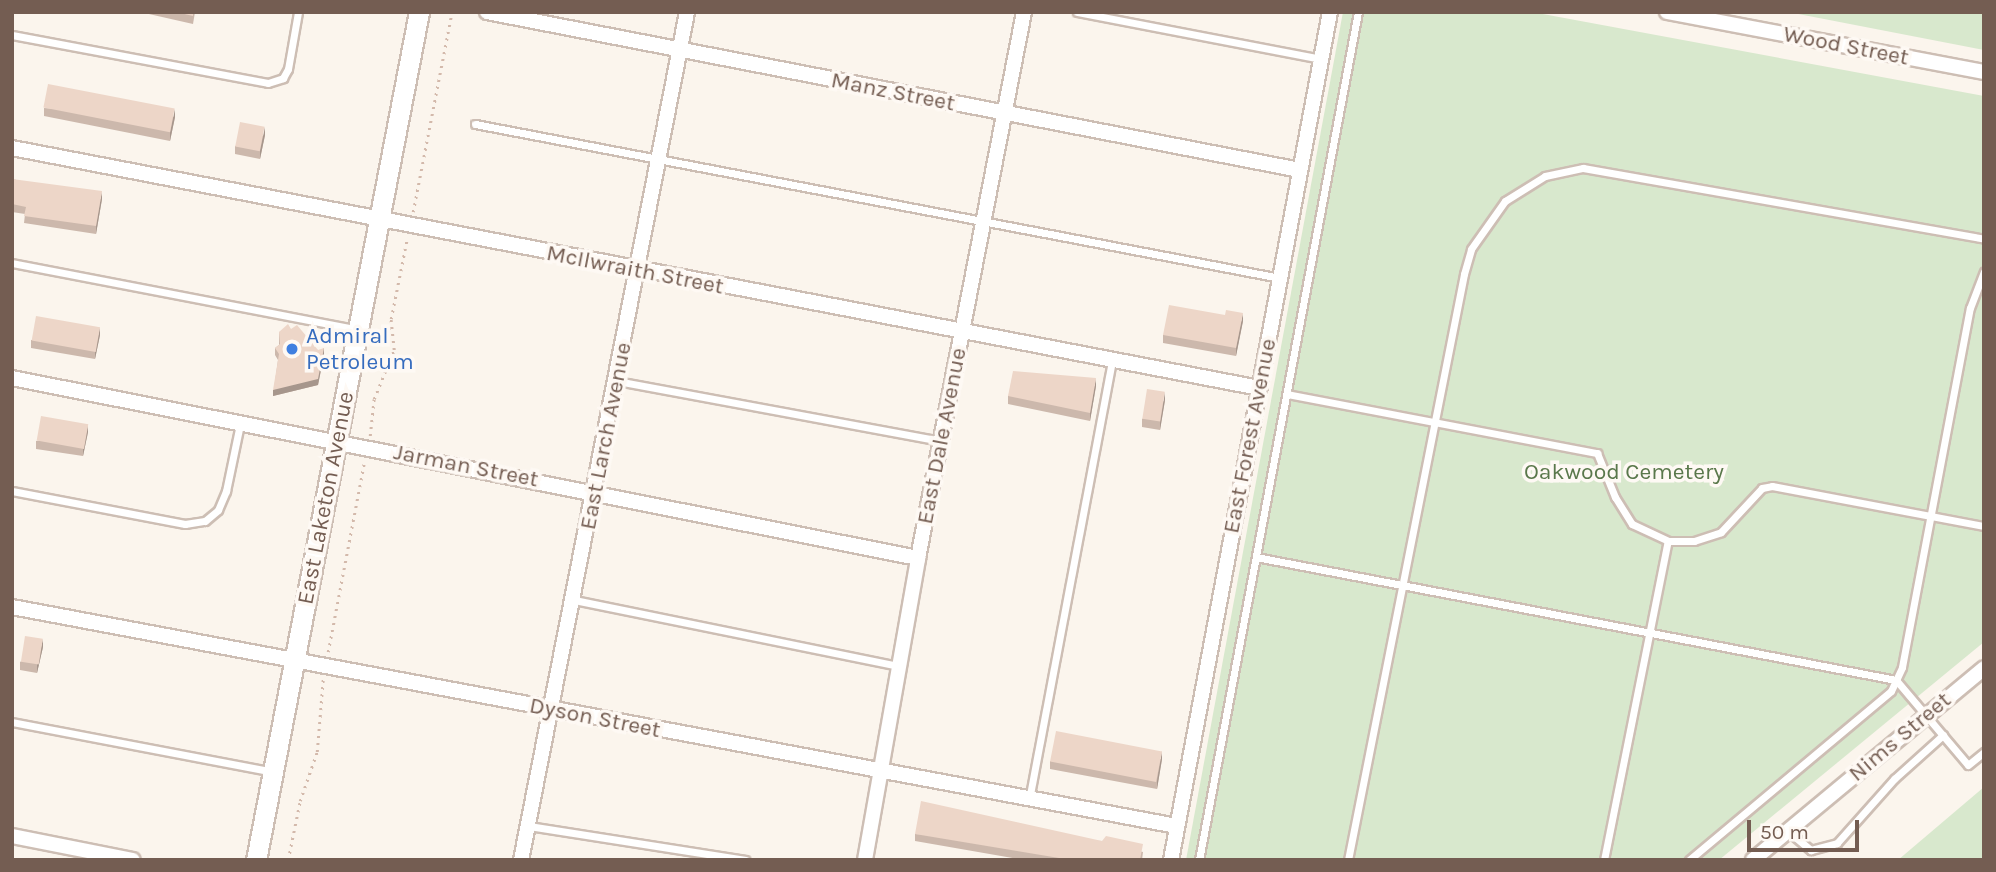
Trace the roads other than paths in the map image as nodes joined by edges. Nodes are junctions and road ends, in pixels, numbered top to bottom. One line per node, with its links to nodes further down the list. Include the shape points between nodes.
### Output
1 (298, 12): 11 (lane, via 288,69 283,78 268,83)
2 (419, 12): 20 (main road, East Laketon Avenue)
3 (487, 12): 12 (street, Manz Street)
4 (687, 12): 12 (street, East Larch Avenue)
5 (1024, 12): 15 (street, East Dale Avenue)
6 (1077, 12): 13 (lane)
7 (1330, 12): 13 (street, East Forest Avenue)
8 (1358, 12): 33 (lane)
9 (1667, 12): 10 (street, Wood Street)
10 (1694, 15): 14 (street, Wood Street)
11 (12, 35)
12 (680, 50): 15 (street, Manz Street); 18 (street, East Larch Avenue)
13 (1321, 59): 19 (street, East Forest Avenue)
14 (1984, 72)
15 (1005, 114): 19 (street, Manz Street); 21 (street, East Dale Avenue)
16 (475, 124): 18 (lane)
17 (12, 148): 20 (street, McIlwraith Street)
18 (659, 158): 21 (lane); 24 (street, East Larch Avenue)
19 (1300, 170): 26 (street, East Forest Avenue)
20 (380, 220): 24 (street, McIlwraith Street); 27 (main road, East Laketon Avenue)
21 (984, 222): 26 (lane); 28 (street, East Dale Avenue)
22 (1984, 239): 34 (lane, via 1618,172 1583,168 1545,176 1505,201 1471,249)
23 (12, 263): 27 (lane)
24 (638, 271): 28 (street, McIlwraith Street); 31 (street, East Larch Avenue)
25 (1984, 272): 40 (lane, via 1970,308)
26 (1280, 278): 32 (street, East Forest Avenue)
27 (359, 330): 37 (main road, East Laketon Avenue)
28 (963, 333): 29 (street, McIlwraith Street); 36 (street, East Dale Avenue)
29 (1112, 360): 32 (street, McIlwraith Street); 60 (lane)
30 (12, 378): 35 (street, Jarman Street)
31 (617, 381): 36 (lane); 39 (street, East Larch Avenue)
32 (1259, 388): 62 (street, East Forest Avenue)
33 (1287, 394): 34 (lane); 43 (lane)
34 (1434, 422): 42 (lane, via 1597,453 1632,524); 45 (lane, via 1406,573)
35 (240, 423): 37 (street, Jarman Street); 38 (lane, via 226,491 218,510 205,522 185,524)
36 (942, 441): 44 (street, East Dale Avenue)
37 (338, 443): 39 (street, Jarman Street); 49 (main road, East Laketon Avenue)
38 (12, 491)
39 (596, 492): 44 (street, Jarman Street); 46 (street, East Larch Avenue)
40 (1929, 516): 41 (lane); 42 (lane, via 1772,486 1762,488 1721,532 1694,541); 52 (lane)
41 (1984, 526)
42 (1668, 541): 48 (lane)
43 (1256, 557): 45 (lane); 71 (lane)
44 (918, 558): 50 (street, East Dale Avenue)
45 (1399, 585): 48 (lane); 72 (lane)
46 (574, 600): 50 (lane); 53 (street, East Larch Avenue)
47 (12, 607): 49 (street, Dyson Street)
48 (1652, 631): 52 (lane); 73 (lane, via 1645,641)
49 (294, 662): 53 (street, Dyson Street); 58 (main road, East Laketon Avenue)
50 (900, 667): 59 (street, East Dale Avenue)
51 (1984, 668): 54 (street, Nims Street)
52 (1896, 680): 54 (lane); 74 (lane, via 1872,708)
53 (553, 710): 59 (street, Dyson Street); 61 (street, East Larch Avenue)
54 (1927, 715): 56 (lane); 63 (street, Nims Street)
55 (12, 722): 58 (lane)
56 (1943, 735): 57 (lane, via 1968,765); 63 (lane, via 1894,779 1837,843 1811,850)
57 (1984, 752)
58 (273, 772): 66 (main road, East Laketon Avenue)
59 (882, 772): 60 (street, Dyson Street); 69 (street, East Dale Avenue)
60 (1029, 801): 62 (street, Dyson Street)
61 (528, 826): 67 (street, East Larch Avenue); 68 (lane)
62 (1177, 826): 70 (street, East Forest Avenue)
63 (1787, 831): 75 (street, Nims Street)
64 (12, 836): 65 (street)
65 (133, 860)
66 (256, 860)
67 (522, 860)
68 (746, 860)
69 (865, 860)
70 (1171, 860)
71 (1199, 860)
72 (1348, 860)
73 (1604, 860)
74 (1689, 860)
75 (1753, 860)

